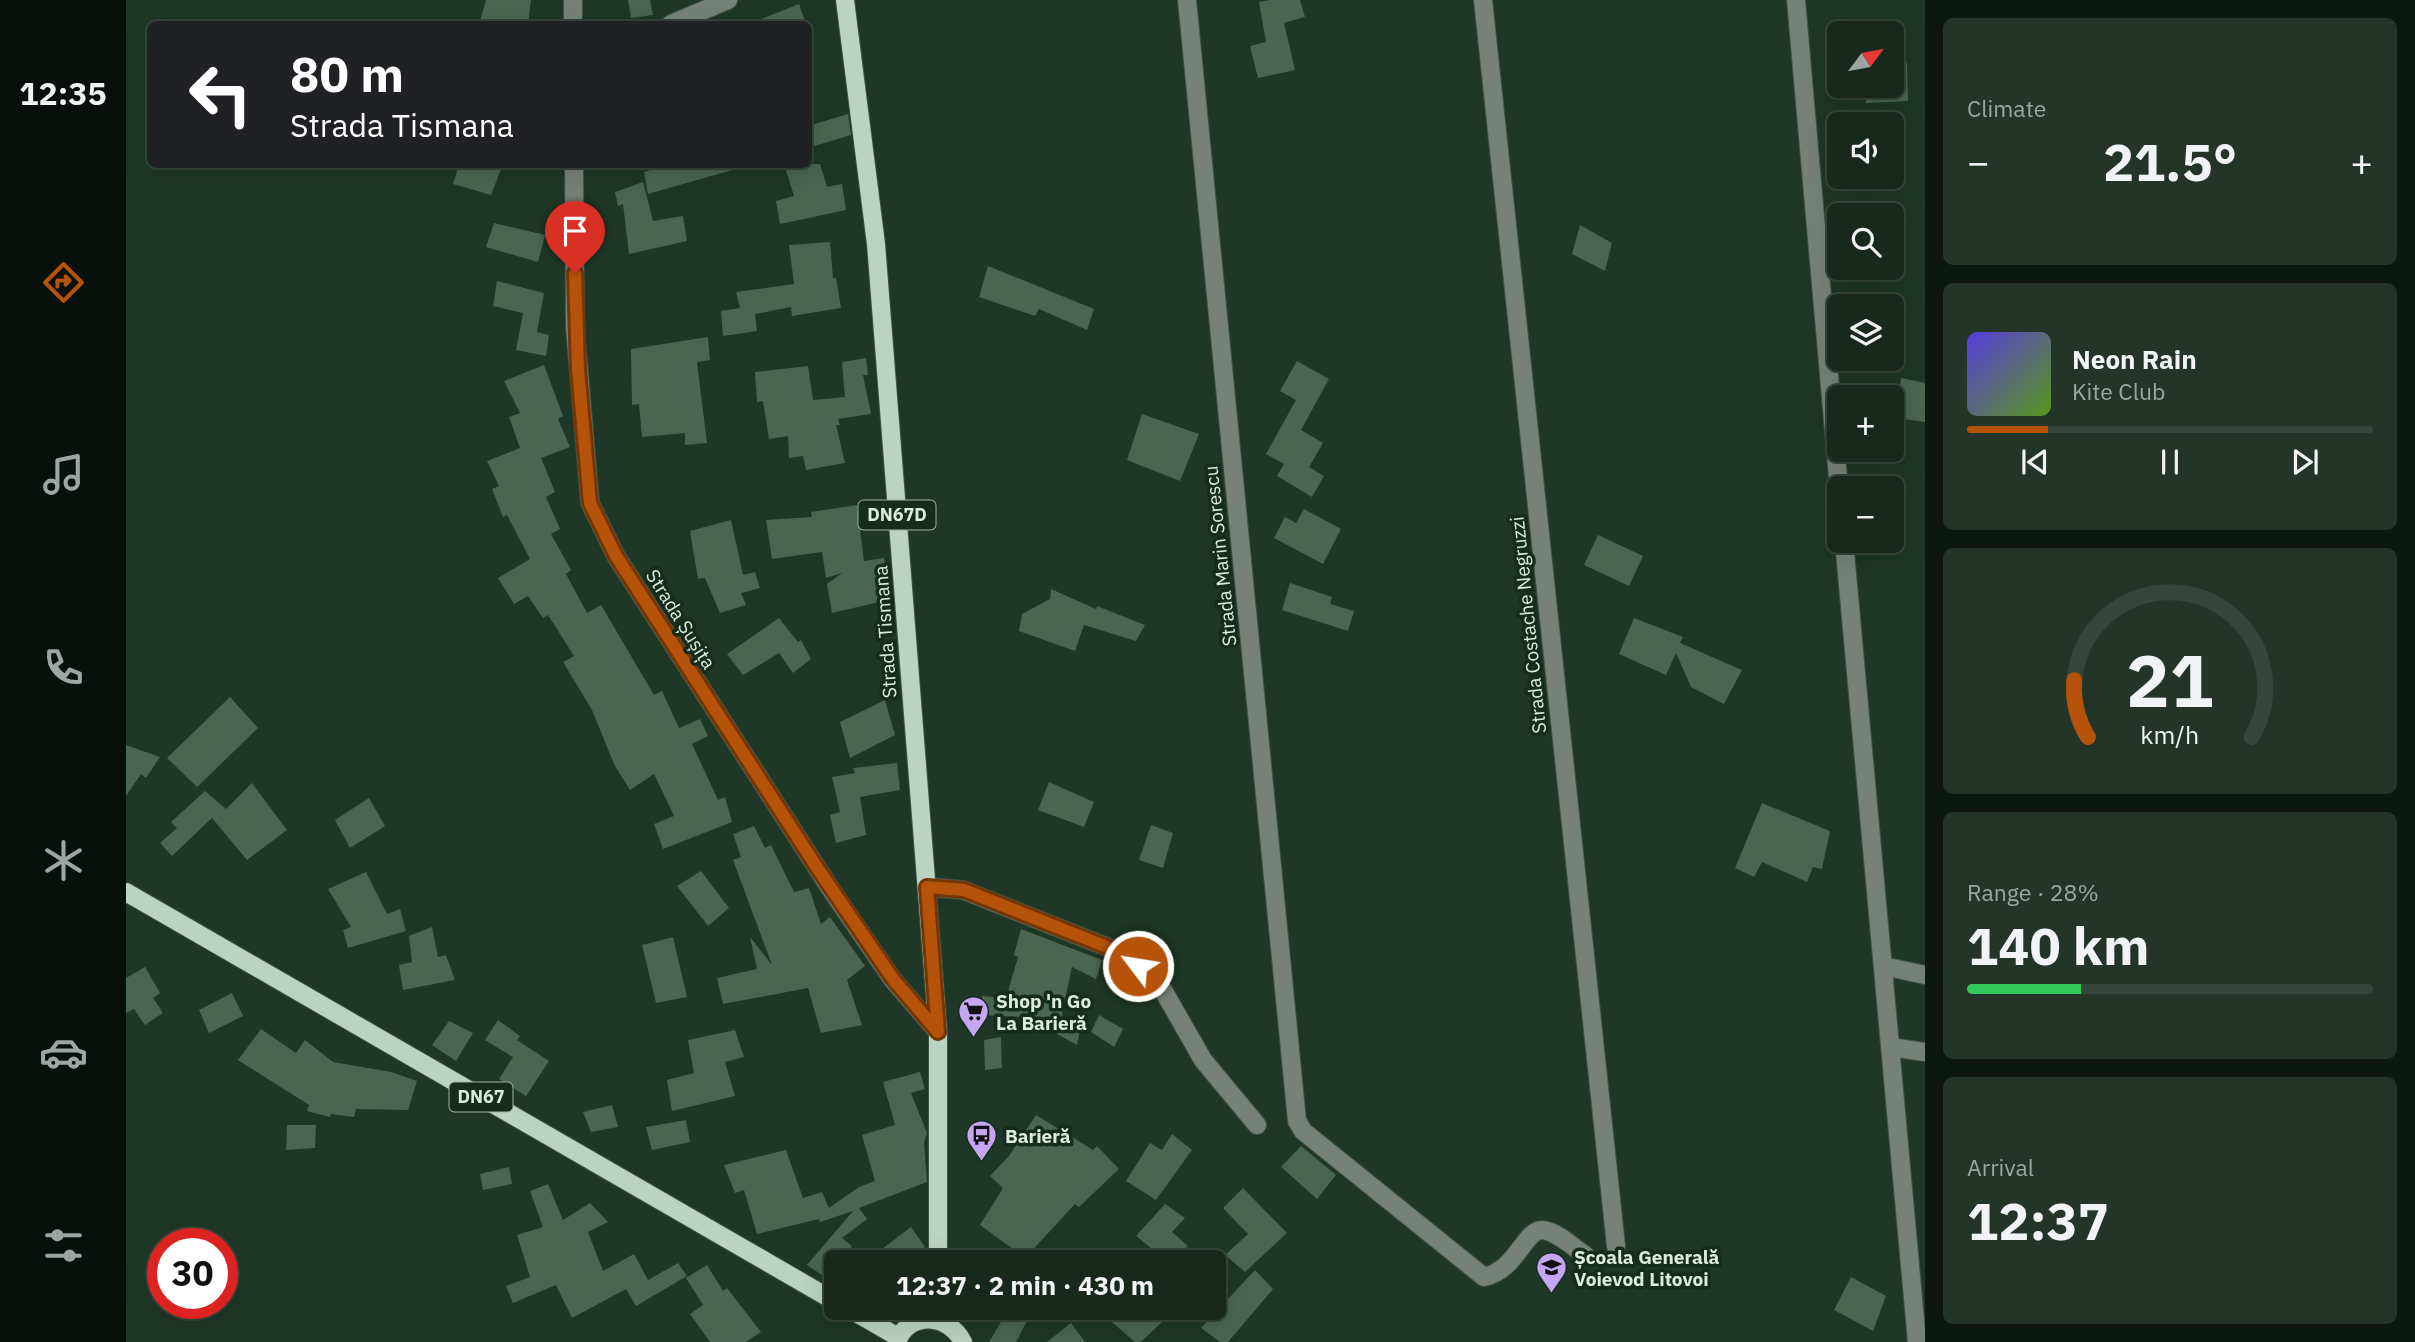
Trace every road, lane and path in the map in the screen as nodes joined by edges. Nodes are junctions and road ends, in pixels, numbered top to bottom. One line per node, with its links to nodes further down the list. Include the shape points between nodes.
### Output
1 (573, 0): 7 (street)
2 (728, 0): 8 (street)
3 (845, 0): 12 (main road, Strada Tismana / DN67D, via 876,244)
4 (1187, 0): 22 (street, Strada Marin Sorescu, via 1294,1107 1303,1131 1484,1277 1508,1266 1532,1233 1542,1230)
5 (1483, 0): 20 (street, Strada Costache Negruzzi)
6 (1796, 0): 10 (street)
7 (573, 21)
8 (678, 21)
9 (574, 168): 16 (street, Strada Șușița, via 575,327 590,503 616,556 757,776 893,979)
10 (1838, 476)
11 (1845, 553): 14 (street)
12 (927, 887): 16 (main road, Strada Tismana / DN67D); 19 (street, via 964,890 1107,947 1138,966 1163,990 1203,1060)
13 (126, 892): 23 (main road, DN67)
14 (1883, 967): 15 (street); 17 (street)
15 (1925, 975)
16 (938, 1032): 21 (main road, Strada Tismana / DN67D)
17 (1890, 1047): 18 (street); 29 (street)
18 (1925, 1052)
19 (1257, 1125)
20 (1616, 1246)
21 (938, 1250)
22 (1586, 1256)
23 (824, 1295)
24 (866, 1320): 27 (main road)
25 (921, 1320): 27 (main road)
26 (946, 1320): 28 (main road)
27 (897, 1340)
28 (963, 1342)
29 (1917, 1342)

